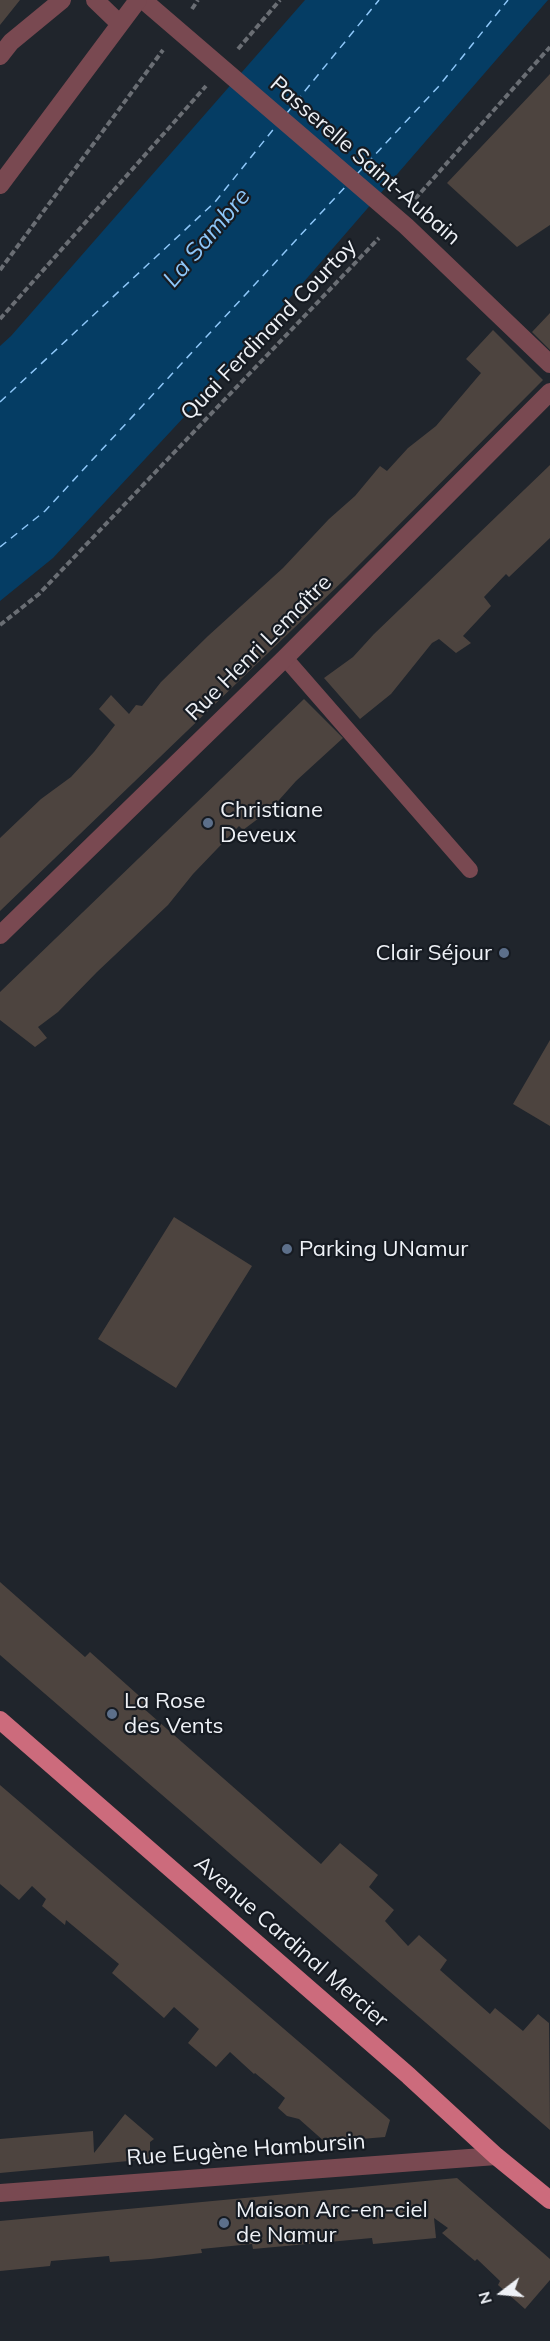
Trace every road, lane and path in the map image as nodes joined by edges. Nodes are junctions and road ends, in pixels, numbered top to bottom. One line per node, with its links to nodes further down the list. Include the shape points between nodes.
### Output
1 (62, 0): 11 (street, via 11,42)
2 (95, 0): 7 (street)
3 (138, 0): 7 (street)
4 (143, 0): 8 (street, Passerelle Saint-Aubain)
5 (198, 0): 8 (path)
6 (280, 0): 10 (path)
7 (120, 24): 13 (street)
8 (177, 30): 16 (path); 18 (street, Passerelle Saint-Aubain, via 406,226)
9 (550, 47): 14 (path)
10 (234, 54)
11 (0, 56)
12 (211, 80): 17 (path)
13 (0, 185)
14 (412, 202)
15 (384, 233): 20 (path, Quai Ferdinand Courtoy, via 39,594)
16 (0, 270)
17 (0, 319)
18 (550, 364)
19 (550, 392): 21 (street, Rue Henri Lemaître)
20 (0, 625)
21 (285, 658): 22 (lane); 23 (street, Rue Henri Lemaître)
22 (470, 870)
23 (0, 935)
24 (0, 1720): 25 (main road, Avenue Cardinal Mercier)
25 (496, 2156): 26 (street, Rue Eugène Hambursin); 27 (main road, Avenue Cardinal Mercier)
26 (0, 2193)
27 (550, 2200)

